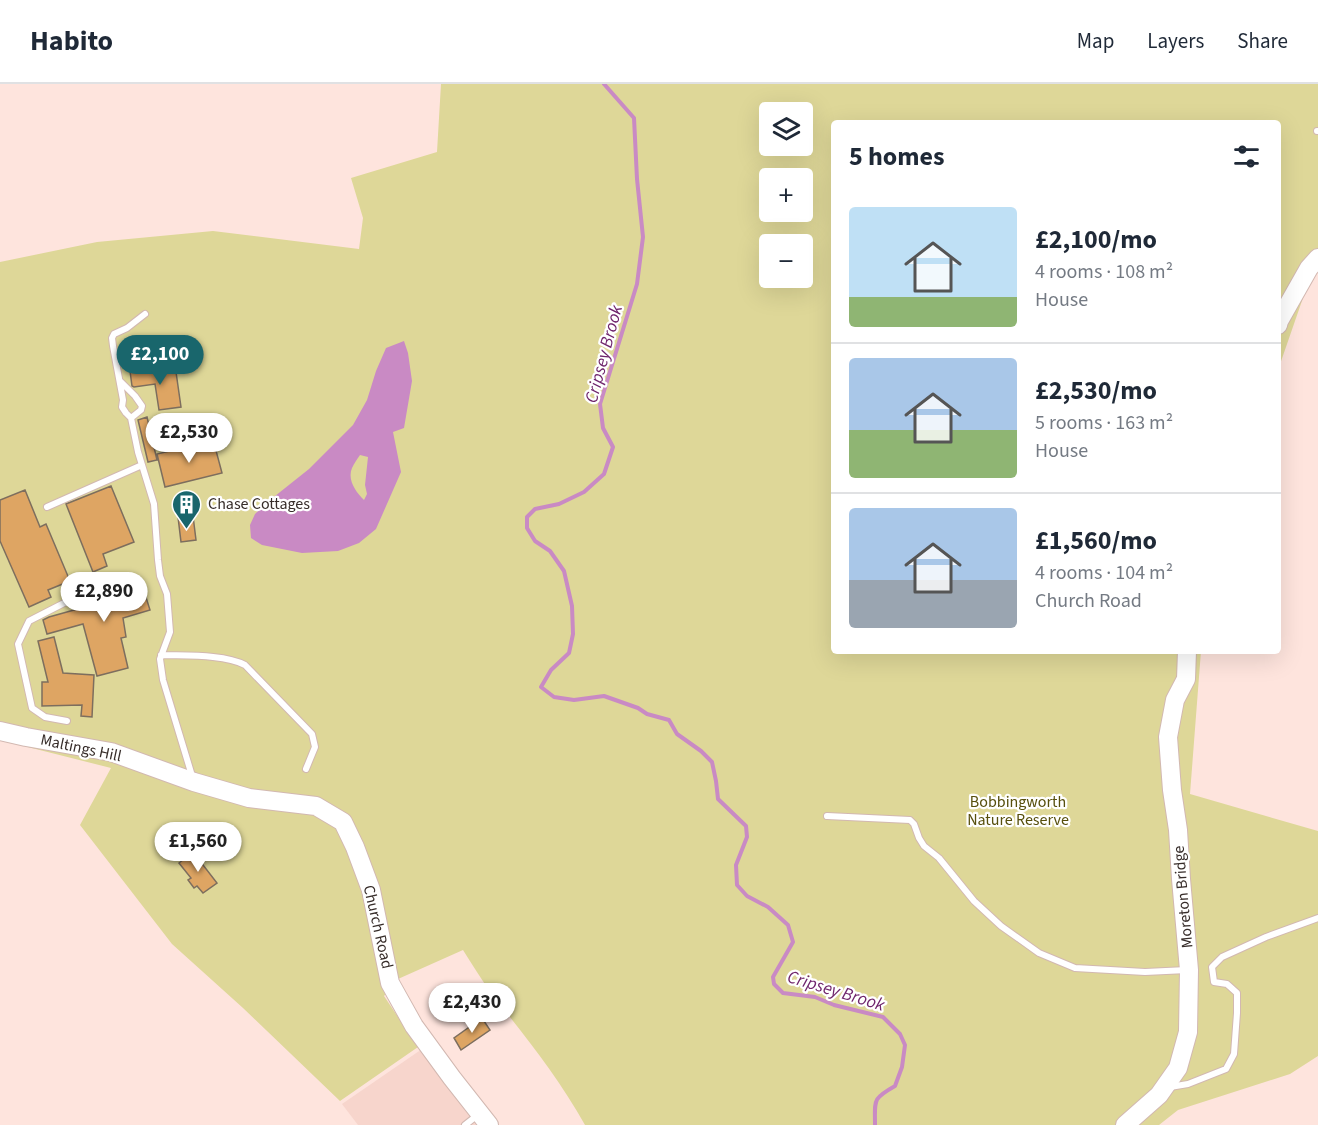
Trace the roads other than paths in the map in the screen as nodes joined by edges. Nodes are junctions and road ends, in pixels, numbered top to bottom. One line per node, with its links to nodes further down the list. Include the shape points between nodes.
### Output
1 (1318, 258): 3 (street)
2 (145, 314): 4 (lane, via 112,338)
3 (1281, 319)
4 (119, 380): 5 (lane, via 122,407); 5 (lane, via 142,406)
5 (131, 418): 6 (lane)
6 (142, 465): 7 (lane); 10 (lane, via 154,504 170,632)
7 (47, 507)
8 (85, 583): 11 (lane, via 68,601 28,621 18,644 32,708 45,717)
9 (1188, 654): 17 (street, Moreton Bridge, via 1186,679 1175,700 1168,737)
10 (161, 655): 13 (lane, via 219,658 245,665 312,734 315,747); 14 (lane, via 163,680)
11 (67, 721)
12 (0, 730): 14 (street, Maltings Hill, via 111,752)
13 (306, 769)
14 (194, 782): 19 (street, Church Road, via 249,798 316,806 343,822 371,890 390,983 414,1026)
15 (827, 816): 17 (lane, via 910,820 924,846 939,858 974,901 1039,953 1075,968)
16 (1318, 918): 18 (lane, via 1222,957 1212,967 1214,982 1227,984 1237,993 1234,1054 1226,1069 1188,1084)
17 (1190, 970): 18 (street, Moreton Bridge, via 1188,1032 1178,1068)
18 (1164, 1088): 21 (street, Moreton Bridge)
19 (485, 1119): 20 (lane)
20 (465, 1125)
21 (1125, 1125)

